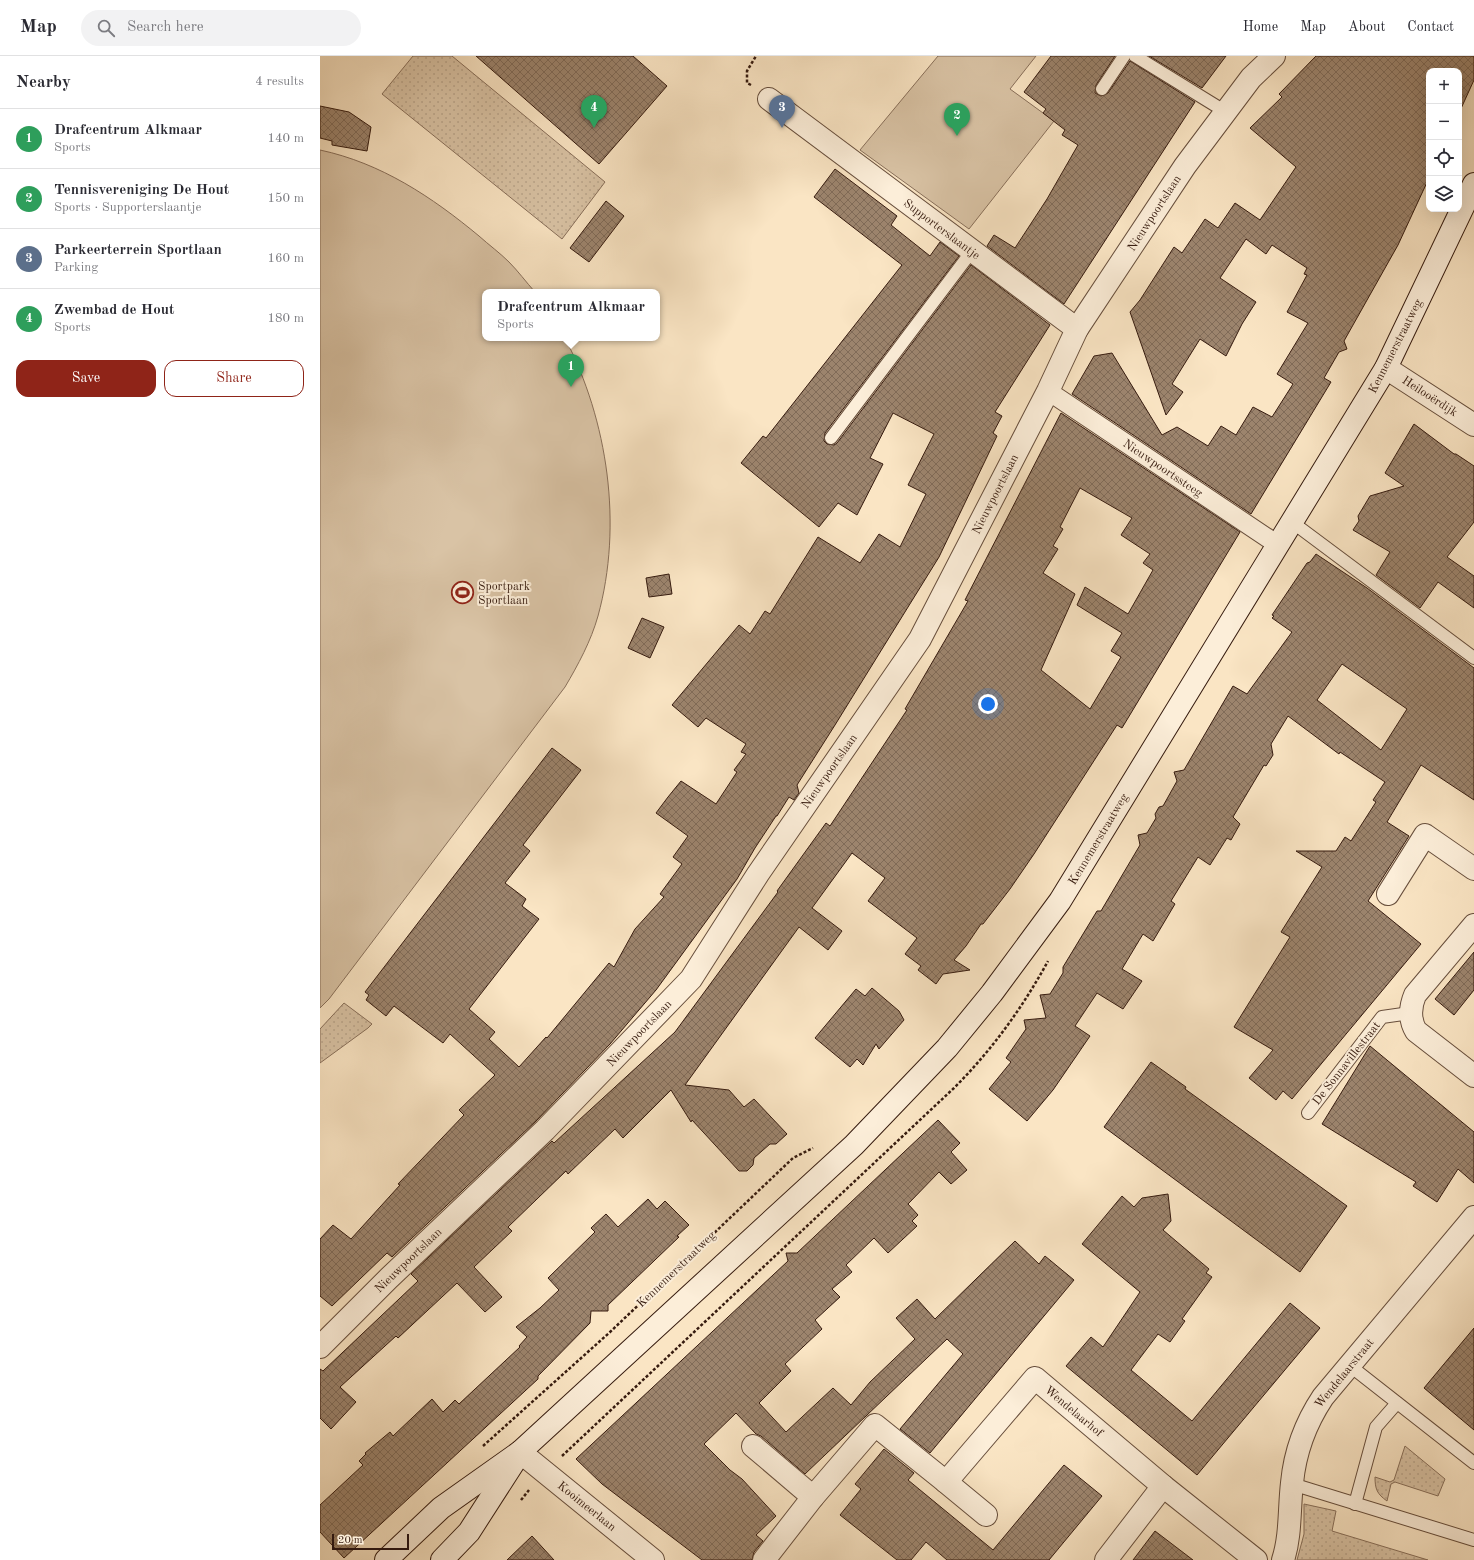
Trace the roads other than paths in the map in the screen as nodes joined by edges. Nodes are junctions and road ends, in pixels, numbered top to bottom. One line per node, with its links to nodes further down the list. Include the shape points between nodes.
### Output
1 (1124, 56): 4 (lane)
2 (1135, 56): 6 (lane)
3 (1274, 56): 6 (street, Nieuwpoortslaan, via 1251,78)
4 (1102, 89)
5 (769, 99): 8 (street, Supporterslaantje)
6 (1226, 112): 9 (street, Nieuwpoortslaan, via 1185,166)
7 (1474, 184): 10 (street, Kennemerstraatweg)
8 (972, 251): 9 (street, Supporterslaantje); 13 (lane)
9 (1077, 329): 11 (street, Nieuwpoortslaan)
10 (1386, 368): 12 (street, Heilooërdijk); 14 (street, Kennemerstraatweg)
11 (1048, 391): 15 (street, Nieuwpoortssteeg); 24 (street, Nieuwpoortslaan, via 920,639 758,874 691,979 545,1130)
12 (1474, 425)
13 (831, 438)
14 (1292, 522): 15 (street, Kennemerstraatweg); 16 (lane)
15 (1278, 545): 28 (street, Kennemerstraatweg, via 1060,901 992,993 947,1048 854,1146)
16 (1474, 658)
17 (1474, 869): 18 (street, via 1426,835)
18 (1388, 894)
19 (1474, 925): 20 (street, via 1415,995)
20 (1410, 1013): 21 (street, via 1416,1030); 22 (lane, De Sonnavillestraat, via 1382,1017)
21 (1474, 1076)
22 (1308, 1113)
23 (1474, 1217): 25 (street, Wendelaarstraat)
24 (320, 1347)
25 (1349, 1365): 26 (lane); 31 (street, Wendelaarstraat, via 1311,1414 1297,1450)
26 (1397, 1403): 29 (lane); 34 (lane, via 1376,1427)
27 (753, 1446): 33 (street)
28 (520, 1452): 37 (street, Kennemerstraatweg, via 441,1508); 38 (street, Kennemerstraatweg, via 469,1532); 39 (street, Kooimeerlaan)
29 (1474, 1463)
30 (946, 1482): 32 (street, Wendelaarhof, via 1035,1378); 33 (street, via 875,1425); 35 (street)
31 (1292, 1484): 34 (lane); 43 (street, Wendelaarstraat, via 1290,1523)
32 (1164, 1486): 41 (street); 42 (street, Wendelaarhof)
33 (813, 1497): 40 (street)
34 (1355, 1504): 36 (lane)
35 (986, 1515)
36 (1474, 1540)
37 (386, 1560)
38 (442, 1560)
39 (653, 1560)
40 (764, 1560)
41 (1106, 1560)
42 (1256, 1560)
43 (1283, 1560)

